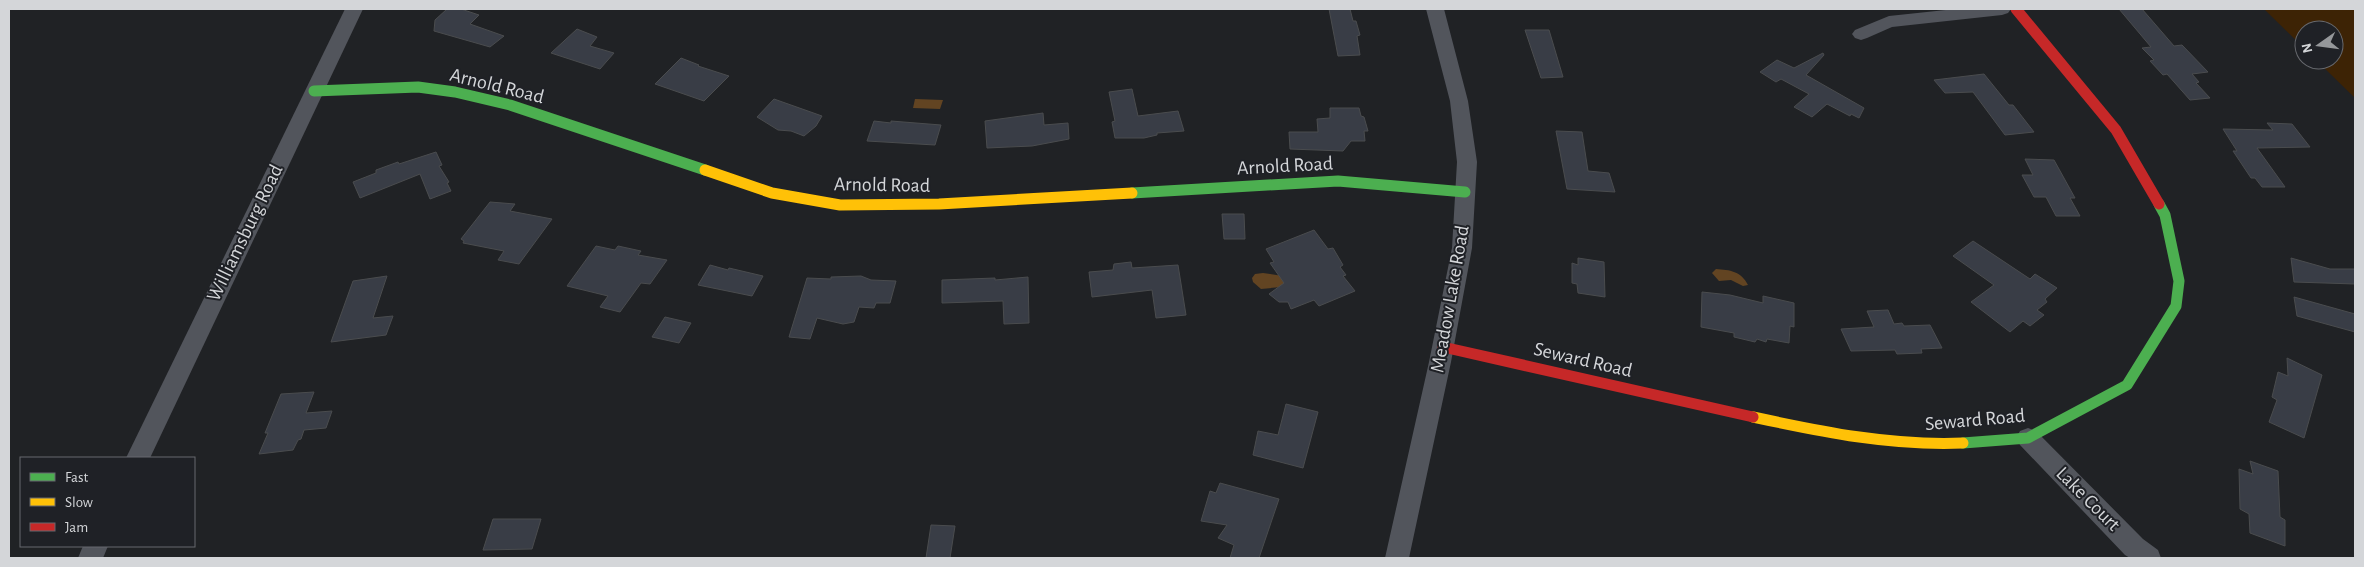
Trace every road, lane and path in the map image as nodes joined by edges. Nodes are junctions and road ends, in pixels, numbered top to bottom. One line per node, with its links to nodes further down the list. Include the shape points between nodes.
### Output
1 (354, 9): 6 (street, Williamsburg Road)
2 (1435, 9): 7 (street, Meadow Lake Road, via 1459,101 1468,162)
3 (2002, 9): 5 (street, via 1889,22)
4 (2016, 9): 9 (street, Seward Road, via 2116,130 2146,178 2164,215 2179,281 2176,306 2127,384)
5 (1861, 34)
6 (314, 91): 7 (street, Arnold Road, via 408,87 476,96 772,193 840,206 939,204 1338,181); 10 (street, Williamsburg Road)
7 (1466, 192): 8 (street, Meadow Lake Road, via 1462,248)
8 (1443, 346): 9 (street, Seward Road, via 1836,435 1935,445); 11 (street, Meadow Lake Road)
9 (2028, 438): 12 (street, Lake Court, via 2134,547)
10 (138, 457)
11 (1397, 558)
12 (2149, 558)

